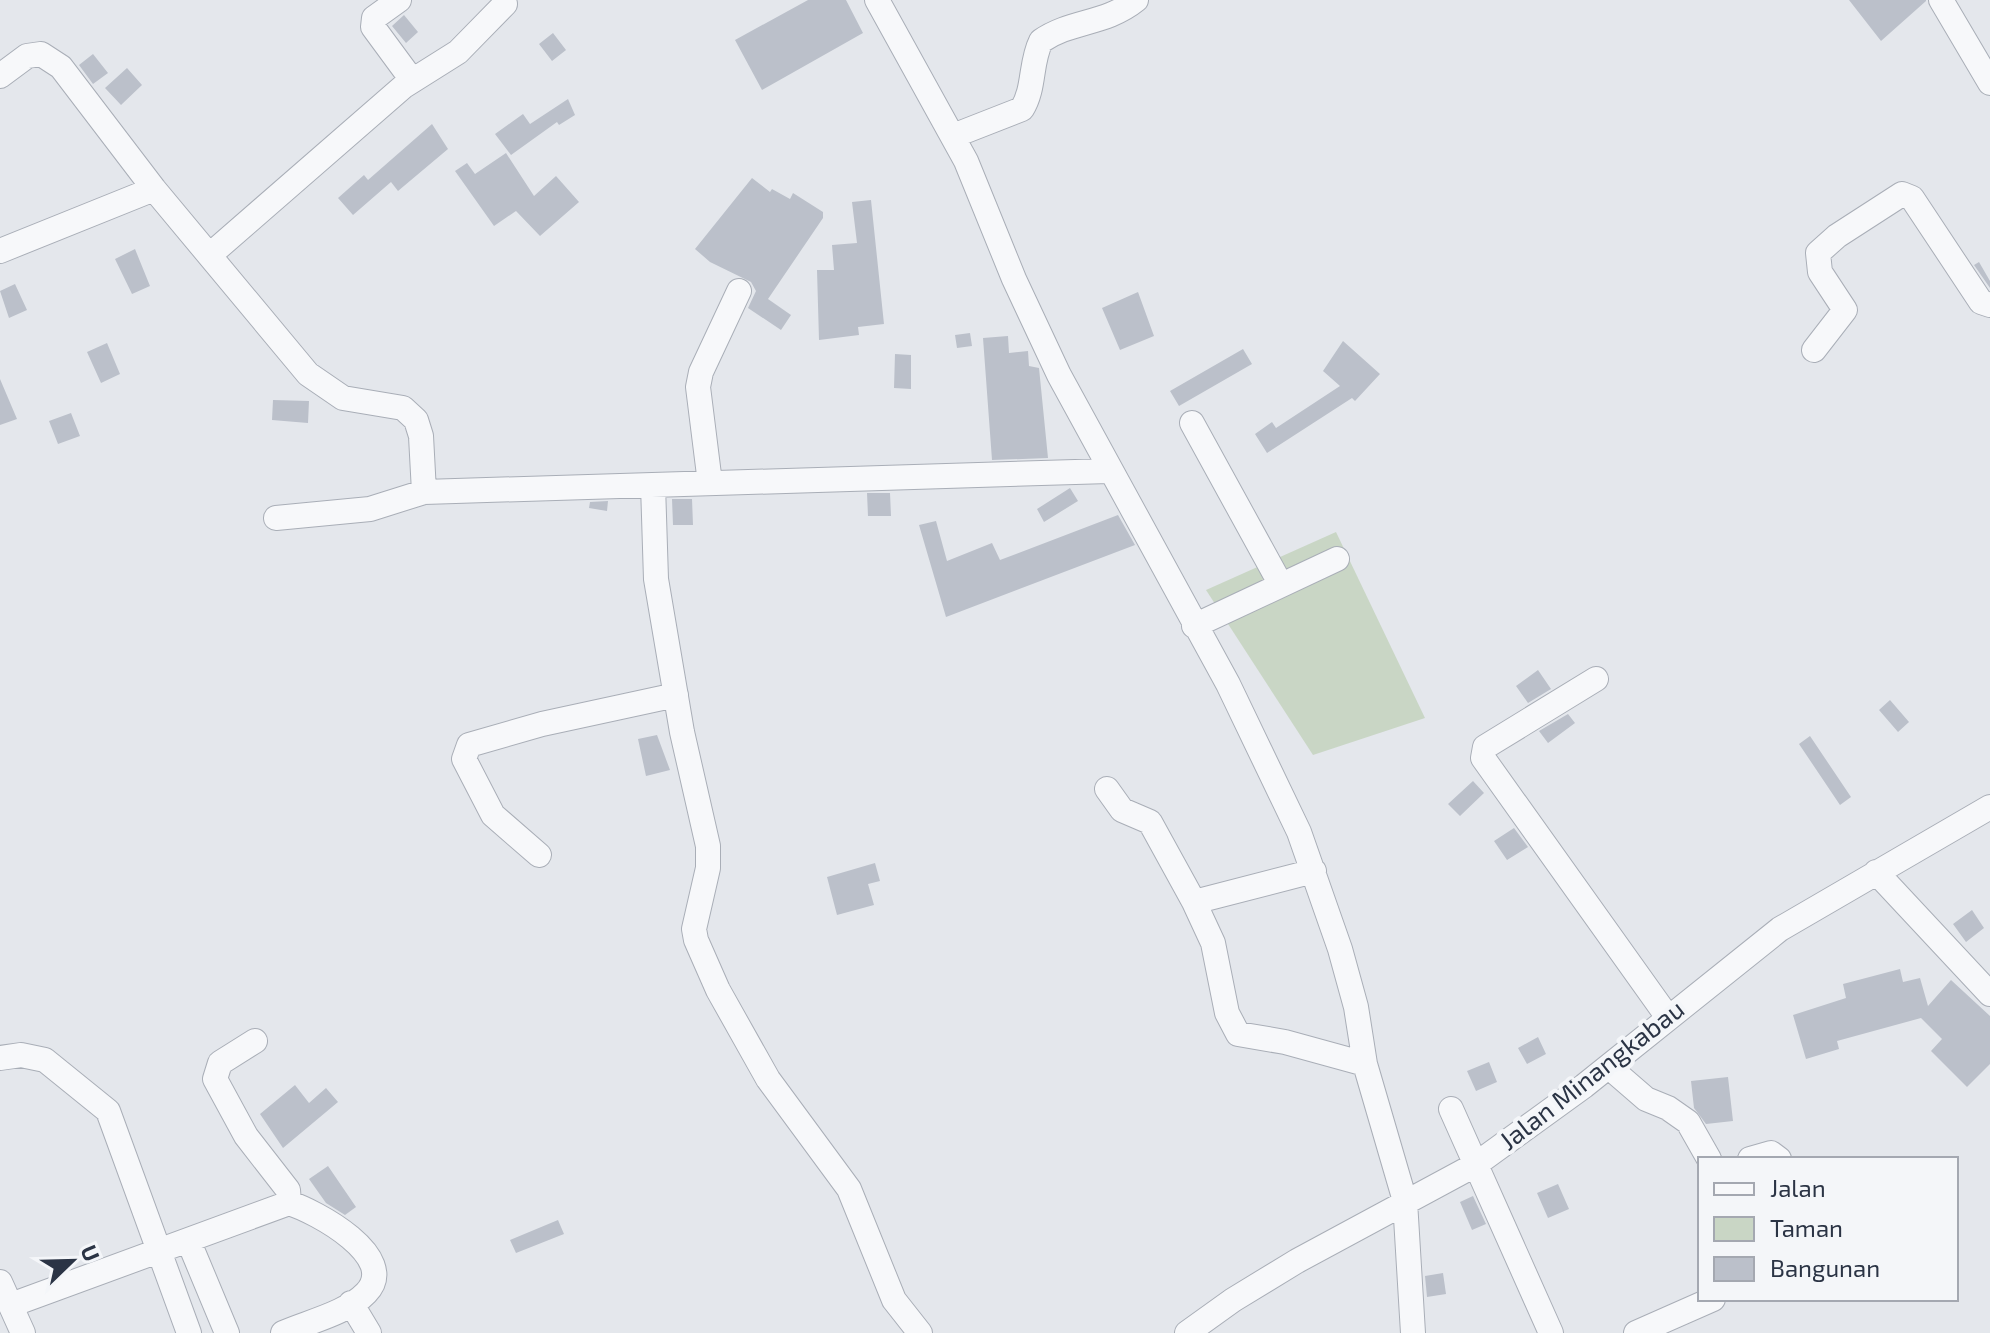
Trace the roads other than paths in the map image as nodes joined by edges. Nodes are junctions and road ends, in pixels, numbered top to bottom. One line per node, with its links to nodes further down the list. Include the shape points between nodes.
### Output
1 (399, 0): 7 (street, via 374,18 373,27)
2 (877, 0): 9 (street)
3 (1136, 0): 9 (street, via 1116,15 1041,41 1022,109)
4 (1941, 0): 8 (street)
5 (505, 4): 7 (street, via 458,52)
6 (0, 76): 10 (street, via 27,56 52,58)
7 (412, 80): 12 (street)
8 (1990, 83)
9 (953, 136): 17 (street, via 1059,375)
10 (154, 189): 11 (street); 12 (street)
11 (0, 251)
12 (211, 254): 20 (street, via 318,384 343,398 403,408 416,420)
13 (739, 291): 18 (street, via 698,387)
14 (1990, 305): 15 (street, via 1981,302 1912,198 1902,194 1818,253 1820,272 1845,310)
15 (1814, 350)
16 (1192, 423): 23 (street)
17 (1109, 471): 18 (street); 24 (street)
18 (710, 483): 19 (street)
19 (653, 485): 20 (street); 26 (street, via 656,579)
20 (424, 492): 21 (street, via 370,509)
21 (276, 518)
22 (1337, 559): 23 (street)
23 (1281, 585): 24 (street)
24 (1194, 626): 30 (street, via 1271,767)
25 (1596, 679): 34 (street, via 1485,747 1483,758)
26 (676, 695): 29 (street, via 469,745 464,759 493,815); 57 (street, via 708,846 696,940 768,1079 849,1189 894,1300)
27 (1107, 789): 32 (street, via 1122,810 1150,822)
28 (1990, 807): 31 (street, Jalan Minangkabau)
29 (539, 855)
30 (1314, 871): 32 (street); 37 (street, via 1356,1007)
31 (1876, 872): 33 (street); 34 (street, Jalan Minangkabau, via 1780,929)
32 (1194, 902): 37 (street, via 1216,953 1227,1013 1238,1034)
33 (1990, 994)
34 (1667, 1016): 38 (street, Jalan Minangkabau)
35 (255, 1041): 45 (street, via 220,1063 215,1079 246,1136 288,1190)
36 (0, 1058): 47 (street, via 45,1060 101,1102 112,1119)
37 (1365, 1064): 44 (street)
38 (1609, 1067): 40 (street, via 1646,1099 1688,1122); 43 (street, Jalan Minangkabau)
39 (1451, 1109): 43 (street)
40 (1708, 1157)
41 (1757, 1157): 42 (street)
42 (1776, 1157)
43 (1475, 1165): 44 (street, Jalan Minangkabau); 60 (street)
44 (1405, 1201): 58 (street, Jalan Minangkabau, via 1233,1300); 59 (street)
45 (289, 1203): 46 (street); 50 (street, via 332,1223 365,1252 373,1281)
46 (189, 1242): 47 (street); 54 (street)
47 (158, 1253): 51 (street); 53 (street)
48 (0, 1282): 51 (street)
49 (1708, 1301): 61 (street)
50 (351, 1303): 55 (street); 56 (street)
51 (11, 1305): 52 (street)
52 (23, 1333)
53 (189, 1333)
54 (227, 1333)
55 (283, 1333)
56 (369, 1333)
57 (920, 1333)
58 (1187, 1333)
59 (1413, 1333)
60 (1551, 1333)
61 (1636, 1333)

